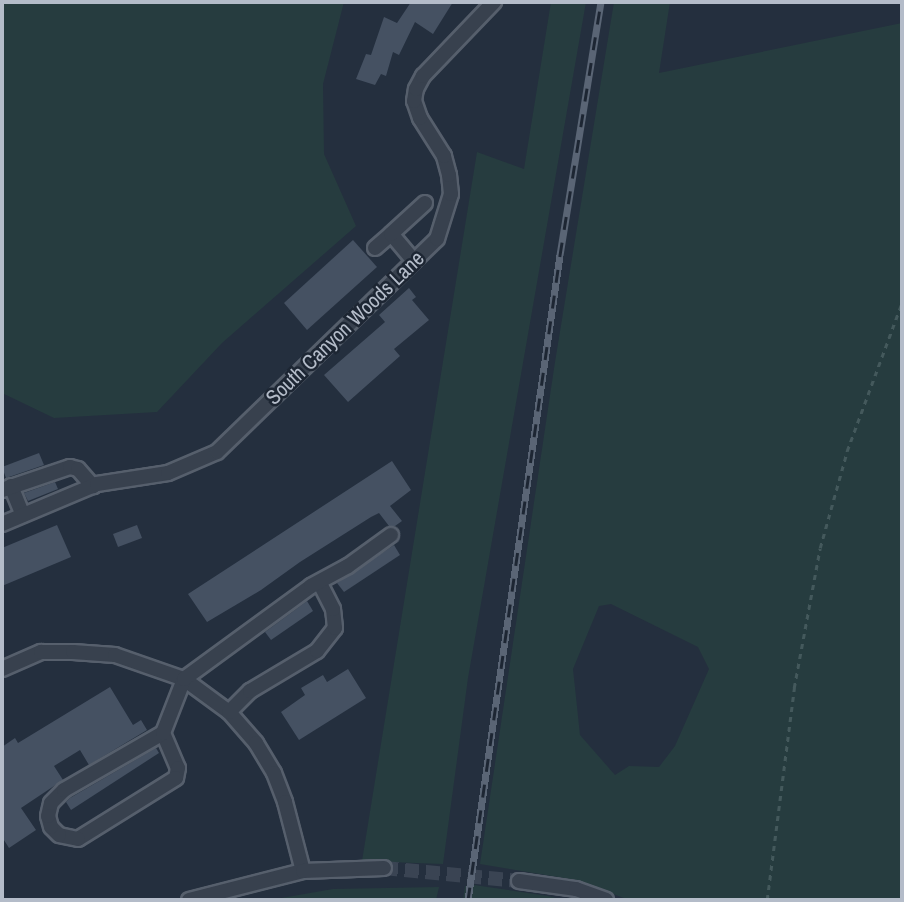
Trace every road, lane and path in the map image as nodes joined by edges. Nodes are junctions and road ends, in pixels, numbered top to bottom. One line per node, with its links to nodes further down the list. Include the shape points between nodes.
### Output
1 (494, 2): 5 (street, South Canyon Woods Lane, via 416,89 414,101 444,156 451,194 438,239)
2 (425, 203): 3 (street)
3 (391, 234): 4 (street); 5 (street)
4 (374, 248)
5 (414, 261): 7 (street, South Canyon Woods Lane, via 217,452 168,473)
6 (902, 302): 22 (path, via 847,451 820,548 794,688)
7 (93, 486): 8 (street, via 70,467); 9 (street, South Canyon Woods Lane)
8 (6, 488): 9 (street)
9 (23, 515): 10 (street, South Canyon Woods Lane)
10 (2, 524)
11 (391, 536): 12 (street)
12 (319, 582): 14 (street); 15 (street, via 334,609 335,628 317,651 250,691)
13 (2, 668): 14 (street, via 41,652 73,652 115,655)
14 (184, 679): 15 (street); 16 (street)
15 (229, 712): 18 (street, via 274,773)
16 (163, 733): 16 (street, via 64,790 51,803 51,827 59,835 78,839 176,778 178,768)
17 (384, 868): 18 (street)
18 (303, 871): 20 (street)
19 (519, 881): 21 (street, via 576,889)
20 (190, 900)
21 (606, 900)
22 (767, 900)

